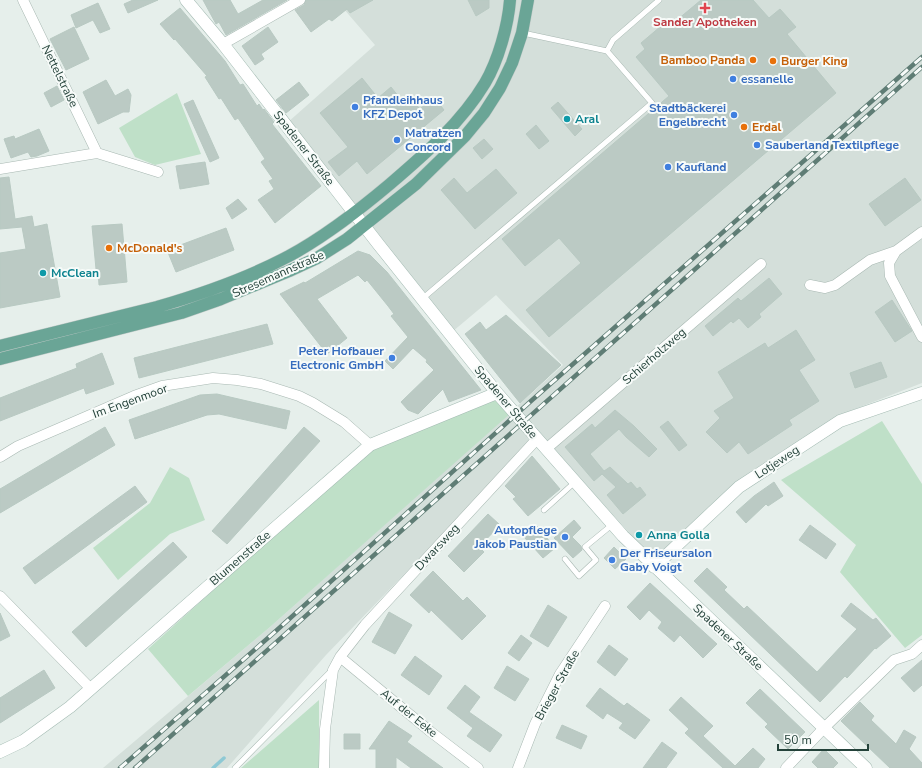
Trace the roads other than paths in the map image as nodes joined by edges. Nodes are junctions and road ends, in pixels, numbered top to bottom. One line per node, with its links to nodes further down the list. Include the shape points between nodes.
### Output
1 (23, 0): 10 (street, Nettelstraße)
2 (186, 0): 8 (street, Spadener Straße)
3 (300, 0): 8 (street)
4 (510, 0): 13 (main road, Stresemannstraße, via 497,56 486,82 470,107 427,152)
5 (528, 0): 7 (main road, Stresemannstraße)
6 (659, 0): 9 (lane, via 613,40)
7 (522, 33): 9 (lane); 14 (main road, Stresemannstraße, via 506,76 484,113 465,136 427,173)
8 (223, 44): 13 (street, Spadener Straße)
9 (607, 51): 19 (lane, via 652,103)
10 (97, 153): 11 (street); 12 (street)
11 (0, 169)
12 (158, 172)
13 (354, 213): 14 (street, Spadener Straße); 21 (main road, Stresemannstraße, via 288,257 224,285 157,307)
14 (364, 226): 19 (street, Spadener Straße); 22 (main road, Stresemannstraße, via 317,258 222,299 181,313)
15 (922, 232): 16 (street)
16 (896, 251): 18 (street, via 870,260 835,285 826,288); 20 (street, via 889,263 890,276)
17 (761, 264): 27 (street, Schierholzweg)
18 (810, 285)
19 (422, 298): 23 (street, Spadener Straße)
20 (922, 337)
21 (0, 346)
22 (0, 359)
23 (497, 393): 25 (street, Spadener Straße); 26 (street, Blumenstraße)
24 (922, 393): 33 (street, Lotjeweg, via 840,421 826,430 739,487)
25 (537, 439): 27 (street, Spadener Straße); 37 (street, Dwarsweg, via 365,625)
26 (370, 445): 28 (street, Im Engenmoor, via 338,419 299,396 261,384 213,378 162,386 134,396 18,446); 39 (street, Blumenstraße)
27 (546, 449): 29 (street, Spadener Straße)
28 (0, 457)
29 (575, 482): 30 (lane); 31 (street, Spadener Straße)
30 (544, 510)
31 (613, 524): 32 (lane, via 585,547 596,560 579,576); 33 (street, Spadener Straße)
32 (565, 559)
33 (654, 567): 40 (street, Spadener Straße)
34 (0, 596): 39 (street)
35 (605, 606): 45 (street, Brieger Straße, via 560,674 535,724)
36 (922, 645): 40 (street, via 912,654 894,660)
37 (340, 657): 38 (street, Dwarsweg); 44 (street, Auf der Eeke)
38 (333, 670): 42 (lane); 43 (street, via 325,729)
39 (91, 689): 41 (street, Blumenstraße, via 70,708 23,741)
40 (824, 728): 46 (street); 47 (street, Spadener Straße)
41 (0, 752)
42 (235, 768)
43 (324, 768)
44 (478, 768)
45 (518, 768)
46 (786, 768)
47 (866, 768)

